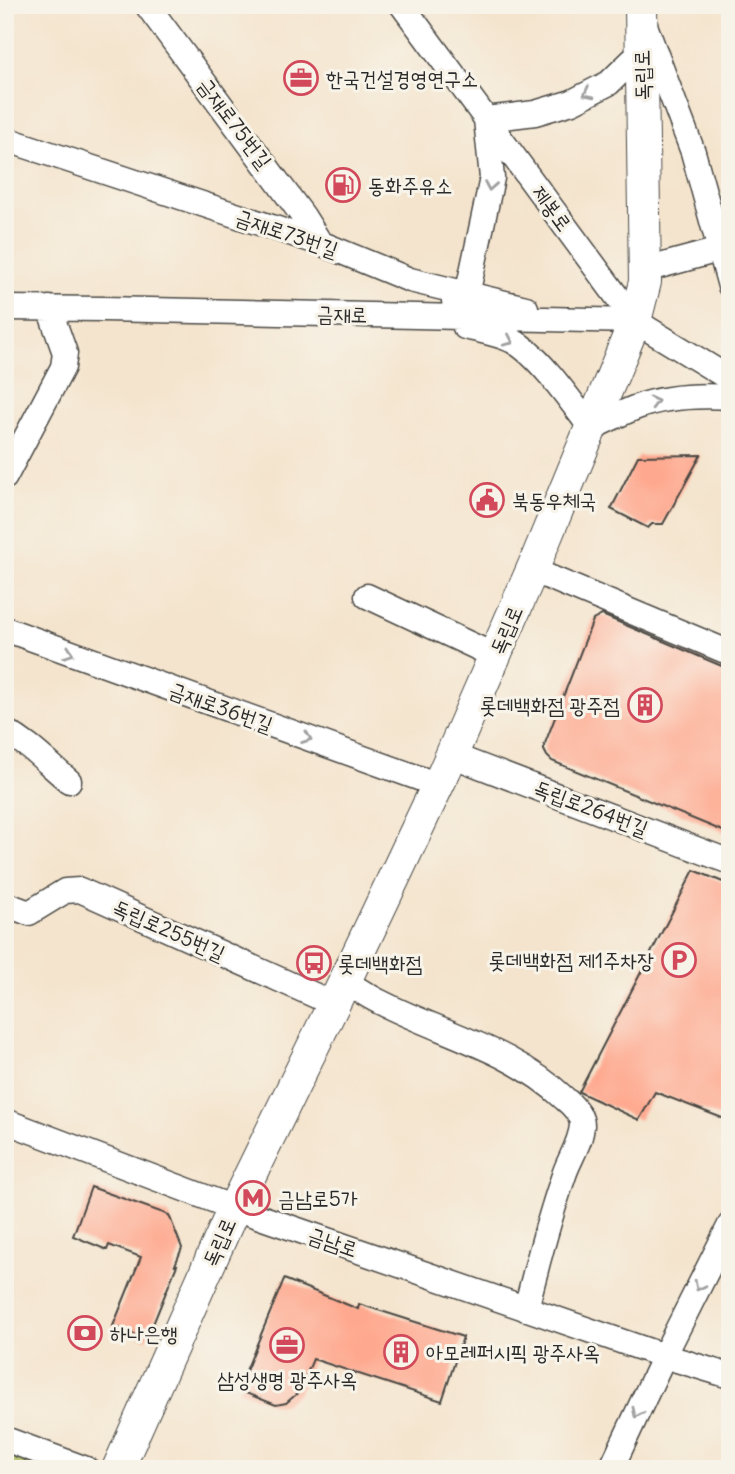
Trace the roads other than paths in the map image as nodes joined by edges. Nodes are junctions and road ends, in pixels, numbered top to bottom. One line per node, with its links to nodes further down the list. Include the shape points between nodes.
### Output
1 (402, 5): 5 (street, 제봉로)
2 (152, 7): 7 (street, 금재로75번길)
3 (641, 10): 4 (main road, 독립로); 8 (street)
4 (642, 52): 5 (street, one-way to 5, via 609,83 572,102 535,113); 9 (main road, 독립로)
5 (486, 119): 11 (street, one-way to 11, via 492,177); 16 (street, 제봉로)
6 (5, 139): 7 (street, 금재로73번길)
7 (320, 243): 11 (street, 금재로73번길, via 410,280)
8 (725, 248): 9 (street); 10 (street)
9 (645, 270): 16 (main road, 독립로)
10 (730, 286)
11 (465, 293): 14 (street); 15 (street, 금재로73번길)
12 (5, 308): 13 (street, 금재로)
13 (49, 308): 14 (street, 금재로); 20 (street, via 65,353 63,367)
14 (420, 316): 15 (street, 금재로); 19 (street, one-way to 19, via 512,341 539,363)
15 (570, 319): 16 (street, 금재로)
16 (635, 321): 17 (street, 제봉로); 19 (main road, 독립로)
17 (730, 379)
18 (730, 397): 19 (street, one-way to 18, via 639,406 675,397)
19 (591, 428): 21 (main road, 독립로)
20 (8, 472)
21 (534, 565): 24 (street); 25 (street); 26 (main road, 독립로)
22 (367, 596): 26 (street)
23 (5, 629): 30 (street, 금재로36번길, one-way to 30)
24 (730, 642)
25 (730, 653)
26 (495, 656): 28 (main road, 독립로)
27 (5, 731): 29 (street, via 30,746)
28 (452, 755): 30 (main road, 독립로); 31 (street, 독립로264번길)
29 (69, 781)
30 (438, 785): 33 (main road, 독립로)
31 (730, 862)
32 (5, 904): 33 (street, 독립로255번길, via 29,913 65,891 80,890)
33 (339, 993): 35 (main road, 독립로); 37 (street, via 381,1003 480,1046 549,1083 577,1112 582,1123 578,1142)
34 (5, 1121): 35 (street, 금남로)
35 (234, 1208): 37 (street, 금남로); 42 (main road, 독립로)
36 (730, 1225): 38 (street, one-way to 38)
37 (526, 1309): 38 (street, 금남로)
38 (664, 1356): 39 (street, 금남로); 43 (street, one-way to 43)
39 (730, 1376)
40 (5, 1439): 41 (street)
41 (86, 1469)
42 (118, 1469)
43 (611, 1469)

